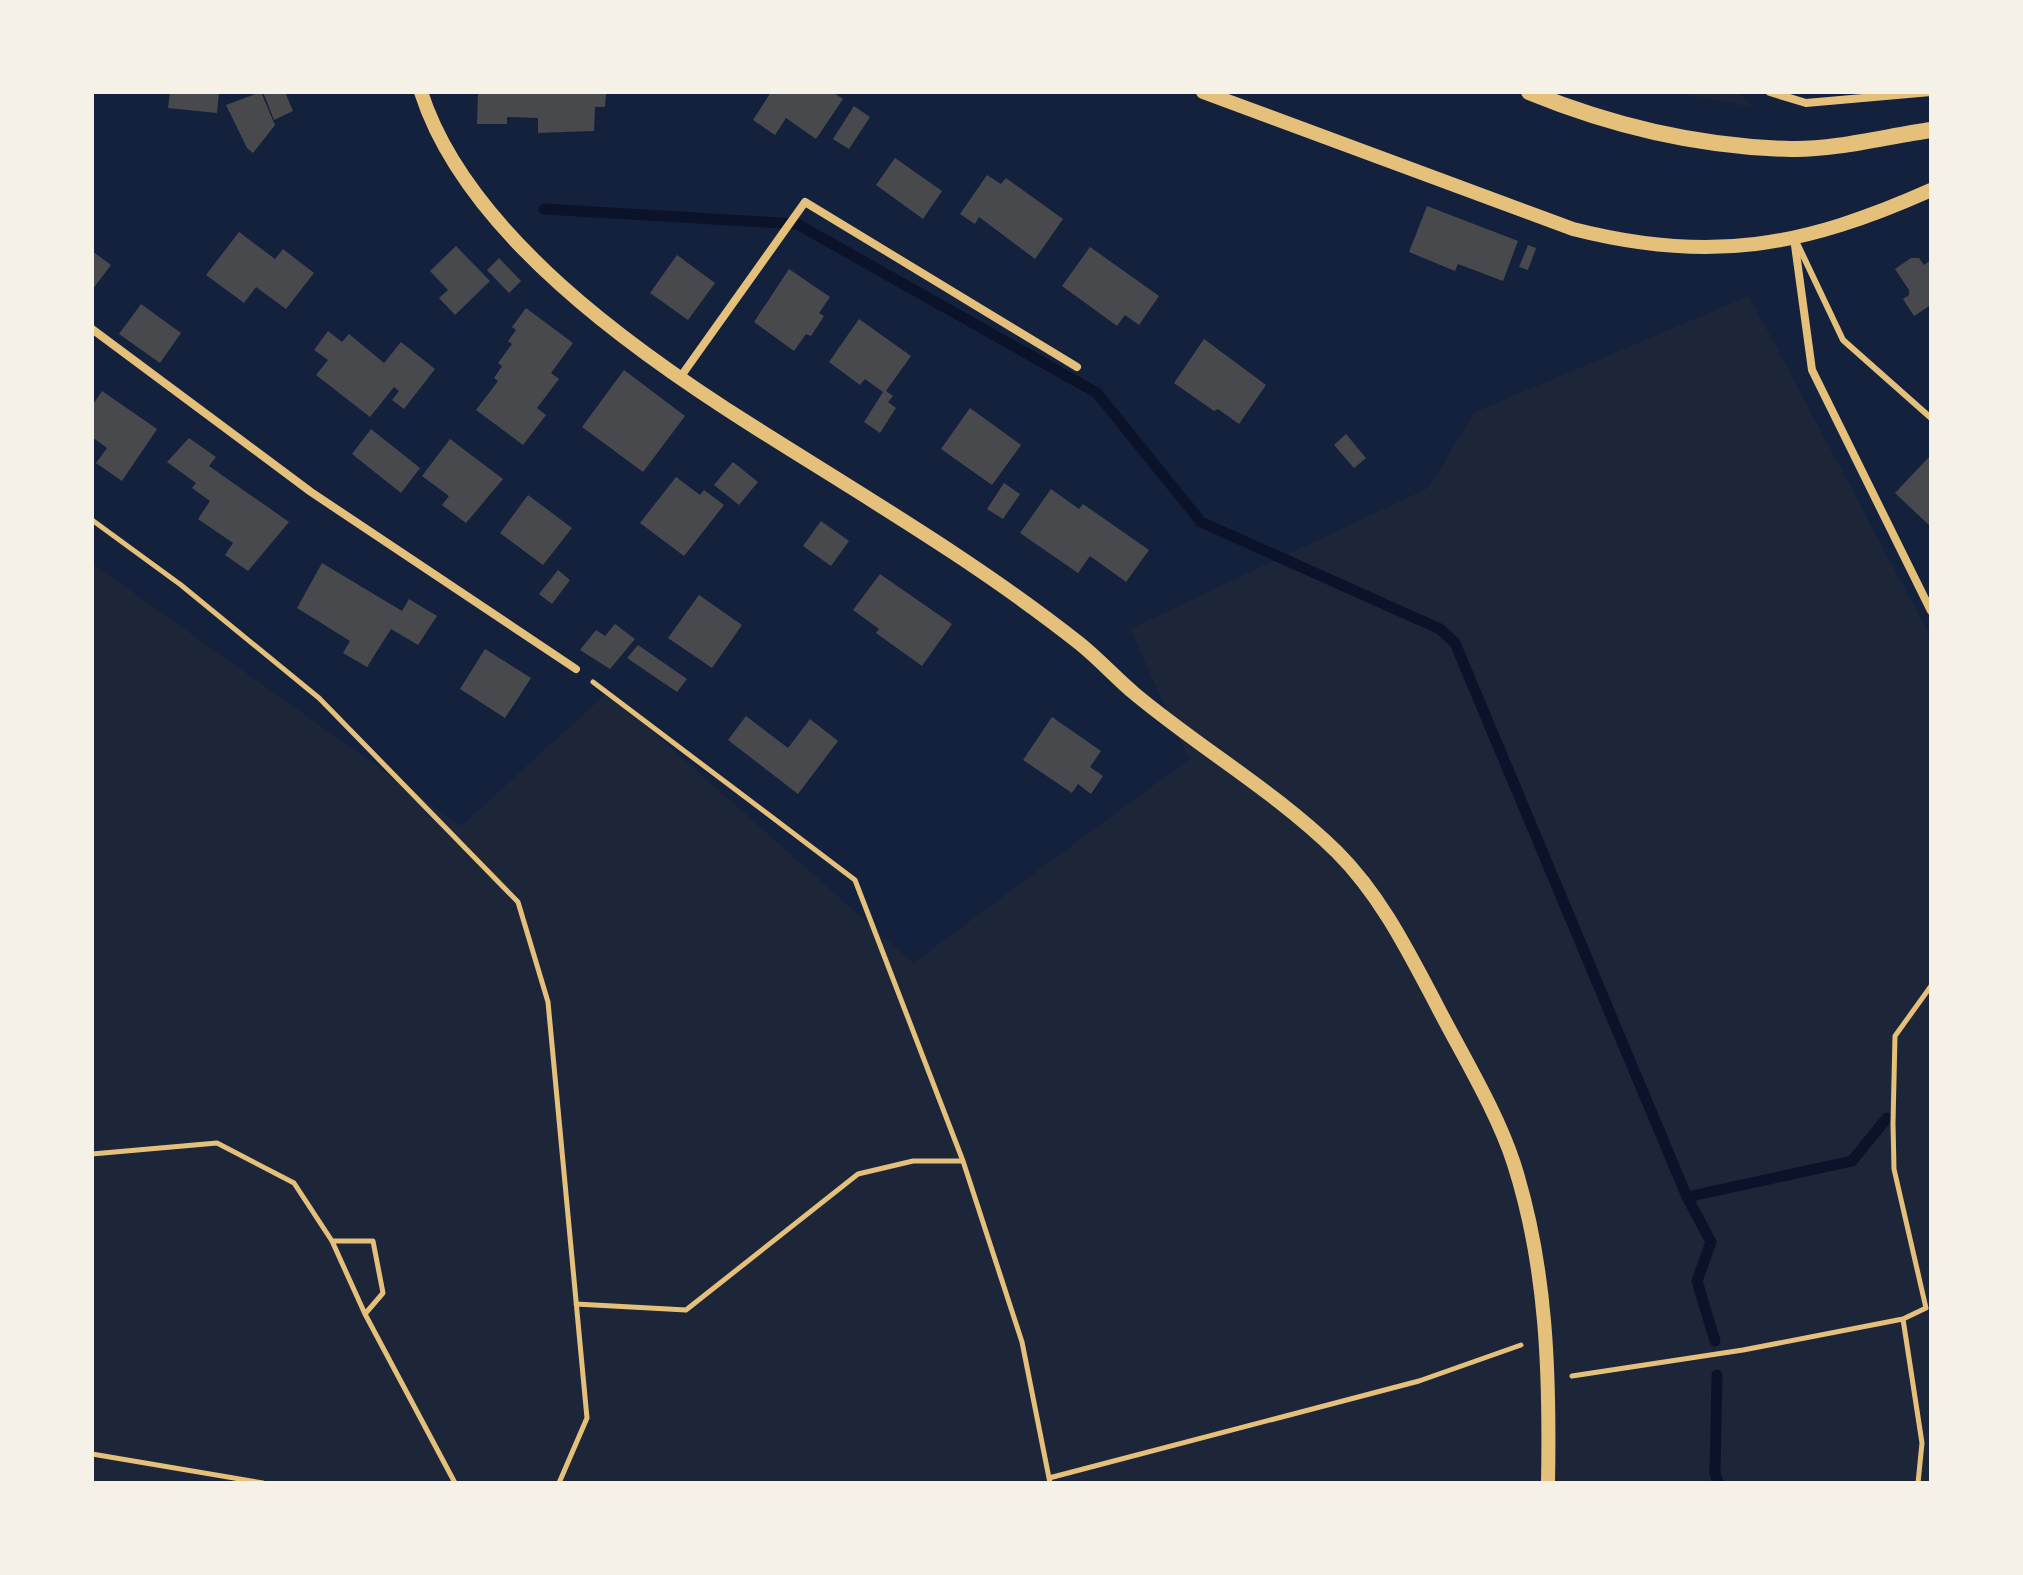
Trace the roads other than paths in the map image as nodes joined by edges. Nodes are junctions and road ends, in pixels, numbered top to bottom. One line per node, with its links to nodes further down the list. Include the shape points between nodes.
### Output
1 (421, 92): 11 (street, via 436,135 458,172 507,229 627,343)
2 (1203, 92): 8 (street, via 1573,229 1629,244 1736,249)
3 (1529, 92): 6 (main road, via 1613,123 1736,145 1794,150)
4 (1770, 92): 5 (street, via 1806,103)
5 (1931, 92)
6 (1931, 130)
7 (1931, 190): 8 (street)
8 (1794, 238): 12 (lane, via 1843,340); 13 (street, via 1812,370)
9 (92, 329): 14 (street, via 311,492)
10 (1077, 367): 11 (street, via 805,202)
11 (678, 379): 15 (street, via 957,555 1081,645 1136,695 1338,853 1378,901 1513,1159 1535,1239 1549,1380)
12 (1931, 418)
13 (1931, 611)
14 (576, 669)
15 (1548, 1483)

